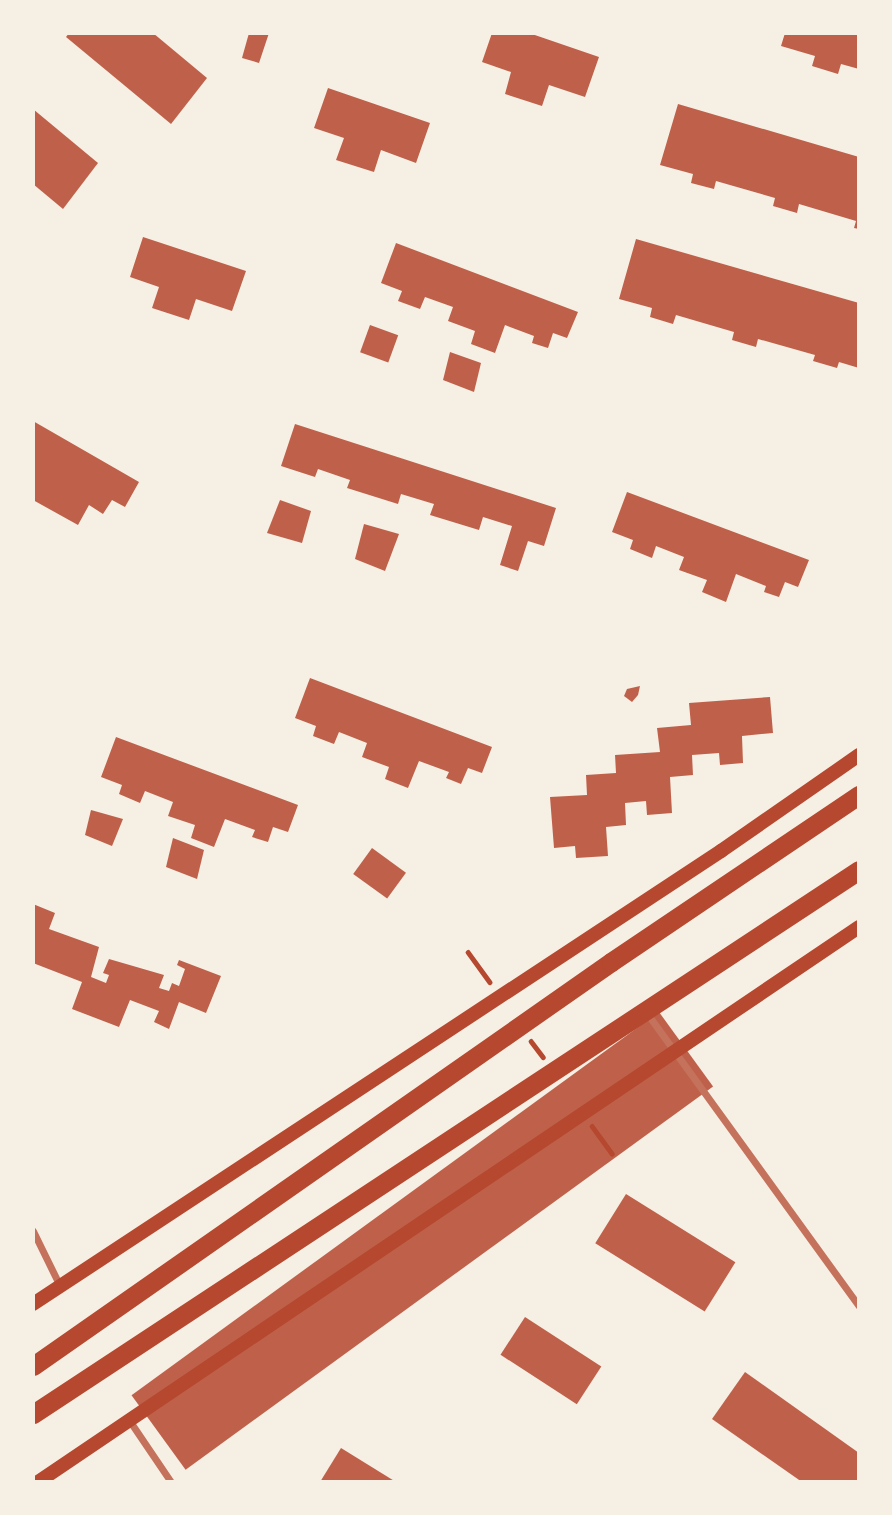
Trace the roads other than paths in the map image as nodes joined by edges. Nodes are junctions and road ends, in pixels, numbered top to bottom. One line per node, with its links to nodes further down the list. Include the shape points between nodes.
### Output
1 (859, 755): 8 (main road, via 721,851)
2 (859, 795): 11 (highway, via 611,962)
3 (859, 870): 5 (highway)
4 (859, 926): 6 (main road)
5 (646, 1012): 6 (street); 12 (highway)
6 (673, 1053): 10 (street); 13 (main road)
7 (33, 1231): 8 (street)
8 (60, 1286): 9 (main road)
9 (33, 1304)
10 (859, 1306)
11 (33, 1366)
12 (33, 1414)
13 (129, 1419): 14 (main road); 15 (street)
14 (38, 1482)
15 (171, 1482)

